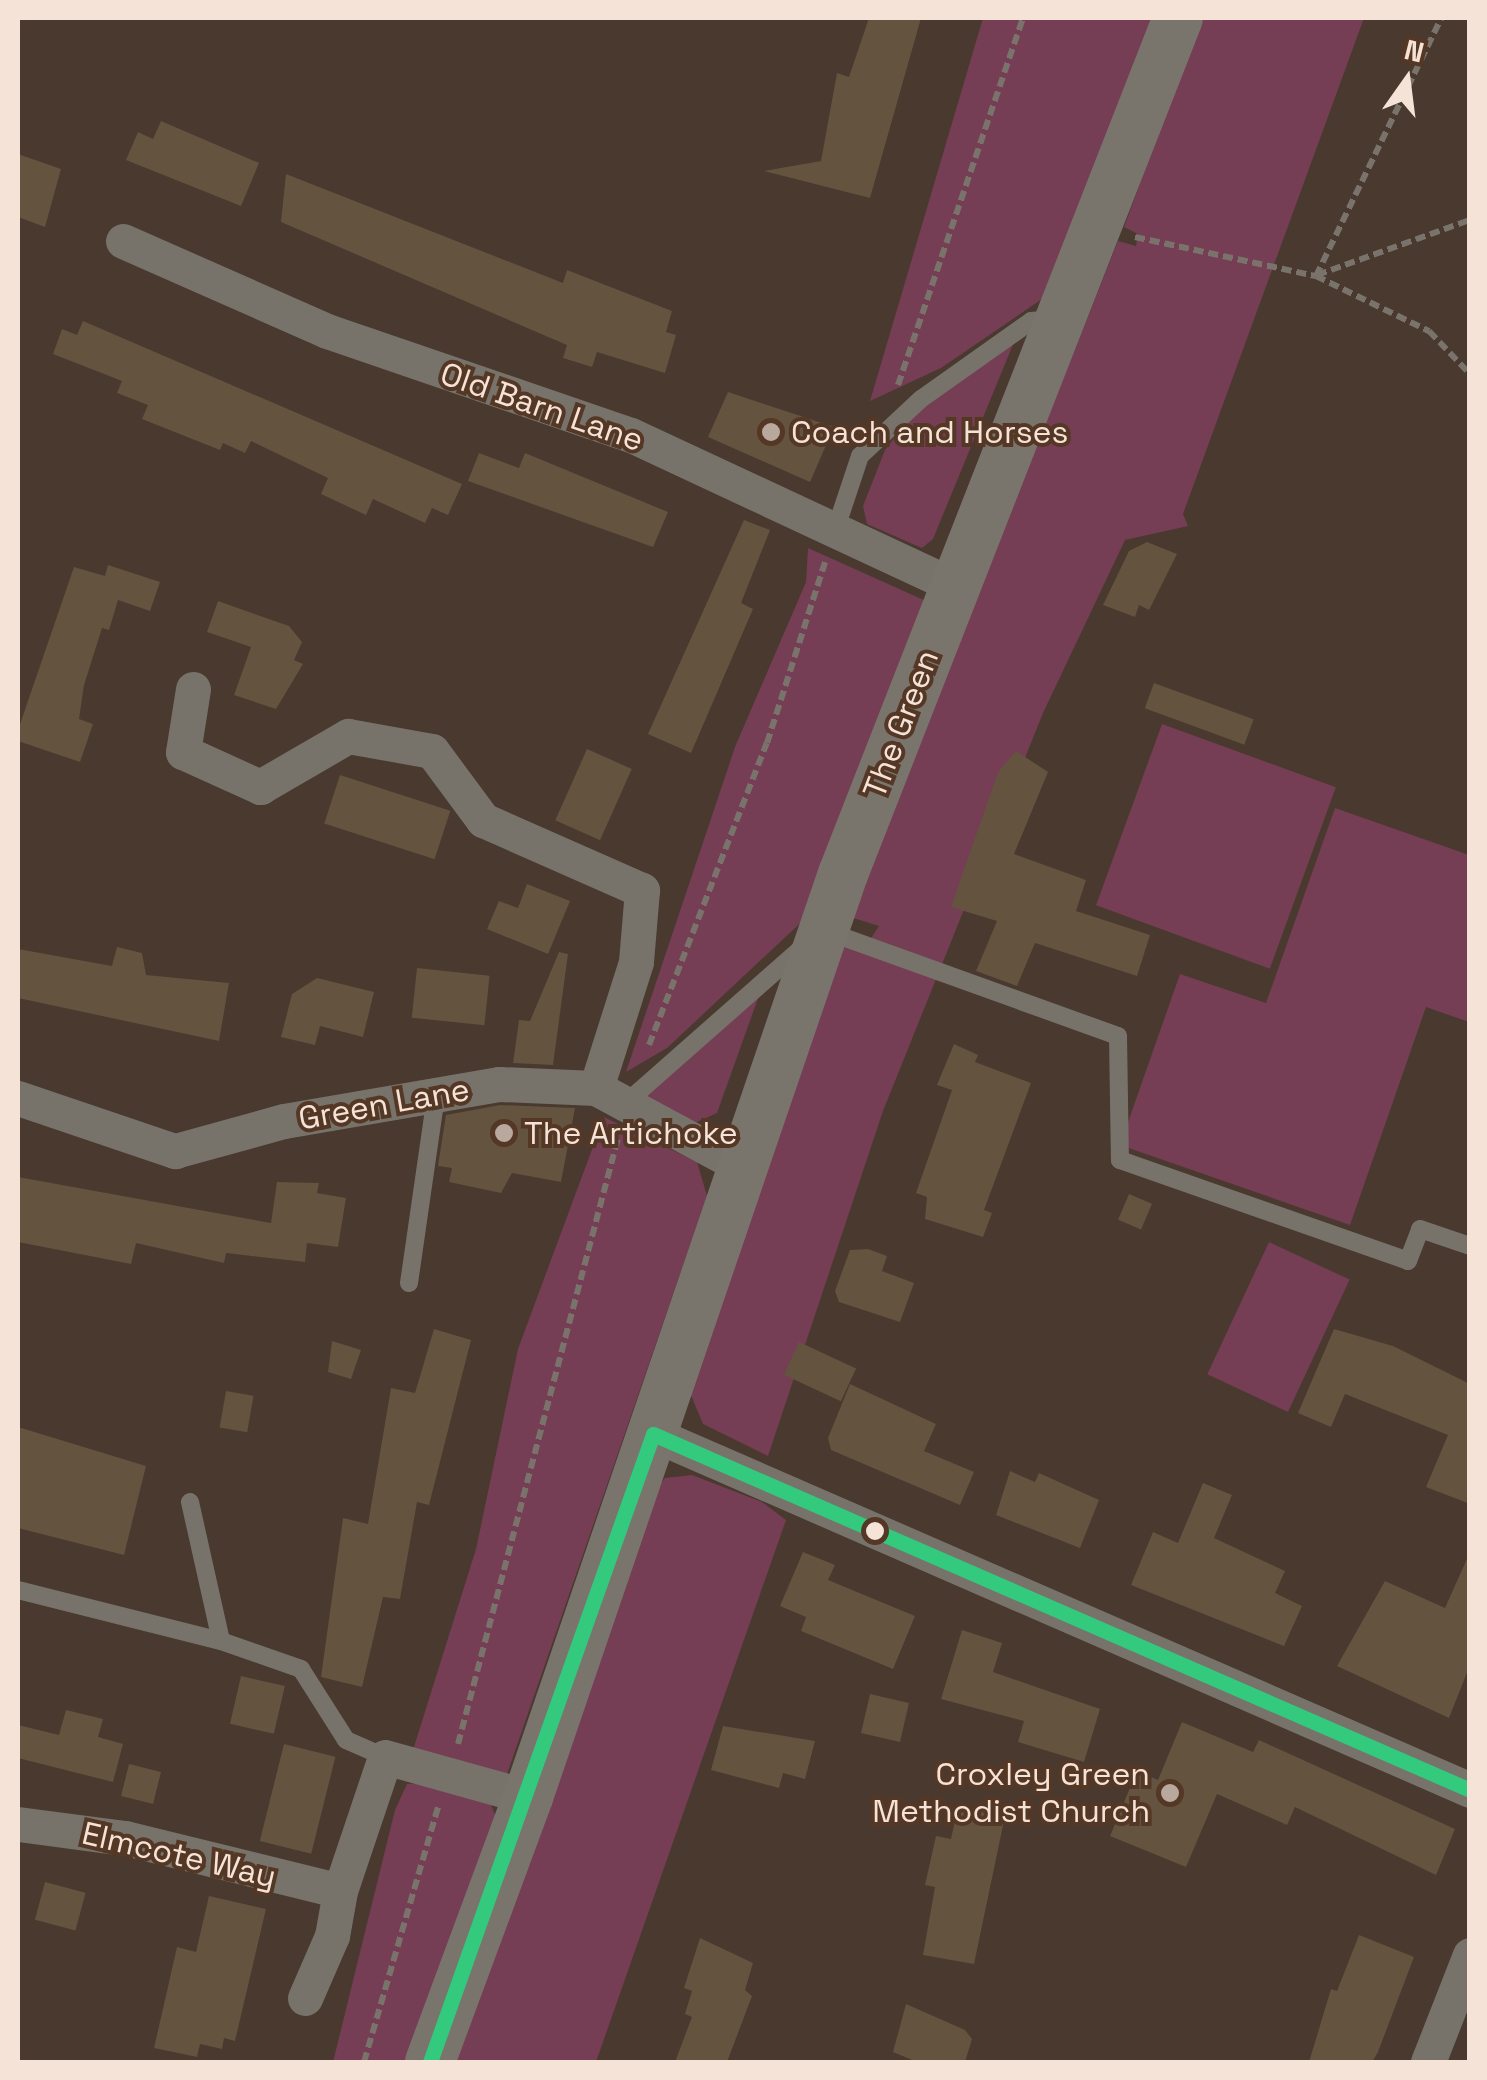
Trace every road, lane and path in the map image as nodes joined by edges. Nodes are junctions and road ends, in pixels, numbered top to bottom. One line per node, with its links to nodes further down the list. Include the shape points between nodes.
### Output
1 (1023, 18): 10 (path)
2 (1178, 18): 5 (street, The Green)
3 (1441, 18): 7 (path)
4 (1470, 220): 7 (path)
5 (1101, 226): 7 (path); 8 (street, The Green)
6 (123, 241): 11 (street, Old Barn Lane, via 327,332 631,434)
7 (1316, 276): 9 (path, via 1430,331)
8 (1062, 318): 10 (lane, via 1031,321 921,398); 12 (street, The Green)
9 (1470, 374)
10 (880, 438): 11 (lane, via 850,474)
11 (837, 525): 12 (street, Old Barn Lane); 16 (path, via 767,743)
12 (955, 586): 14 (street, The Green)
13 (194, 689): 16 (street, via 184,752 260,787 348,736 432,751 483,820 642,890)
14 (822, 930): 16 (lane); 18 (street, The Green); 19 (lane, via 1118,1036 1120,1160 1408,1261 1420,1229)
15 (436, 1095): 16 (street, Green Lane, via 499,1084); 17 (street, Green Lane, via 284,1121 175,1151); 20 (lane)
16 (612, 1095): 18 (street, Green Lane); 26 (path)
17 (18, 1098)
18 (743, 1167): 21 (street, The Green)
19 (1470, 1246)
20 (410, 1283)
21 (653, 1434): 27 (street); 28 (street, The Green)
22 (190, 1502): 24 (lane)
23 (18, 1590): 24 (lane)
24 (220, 1640): 25 (lane, via 301,1670 346,1740)
25 (386, 1757): 26 (street); 30 (street)
26 (448, 1775): 28 (street); 33 (path)
27 (1467, 1782)
28 (528, 1798): 34 (street, The Green)
29 (18, 1824): 30 (street, Elmcote Way, via 125,1838)
30 (340, 1891): 32 (street, via 332,1936)
31 (1470, 1955): 35 (street)
32 (304, 1998)
33 (364, 2062)
34 (430, 2062)
35 (1428, 2062)

